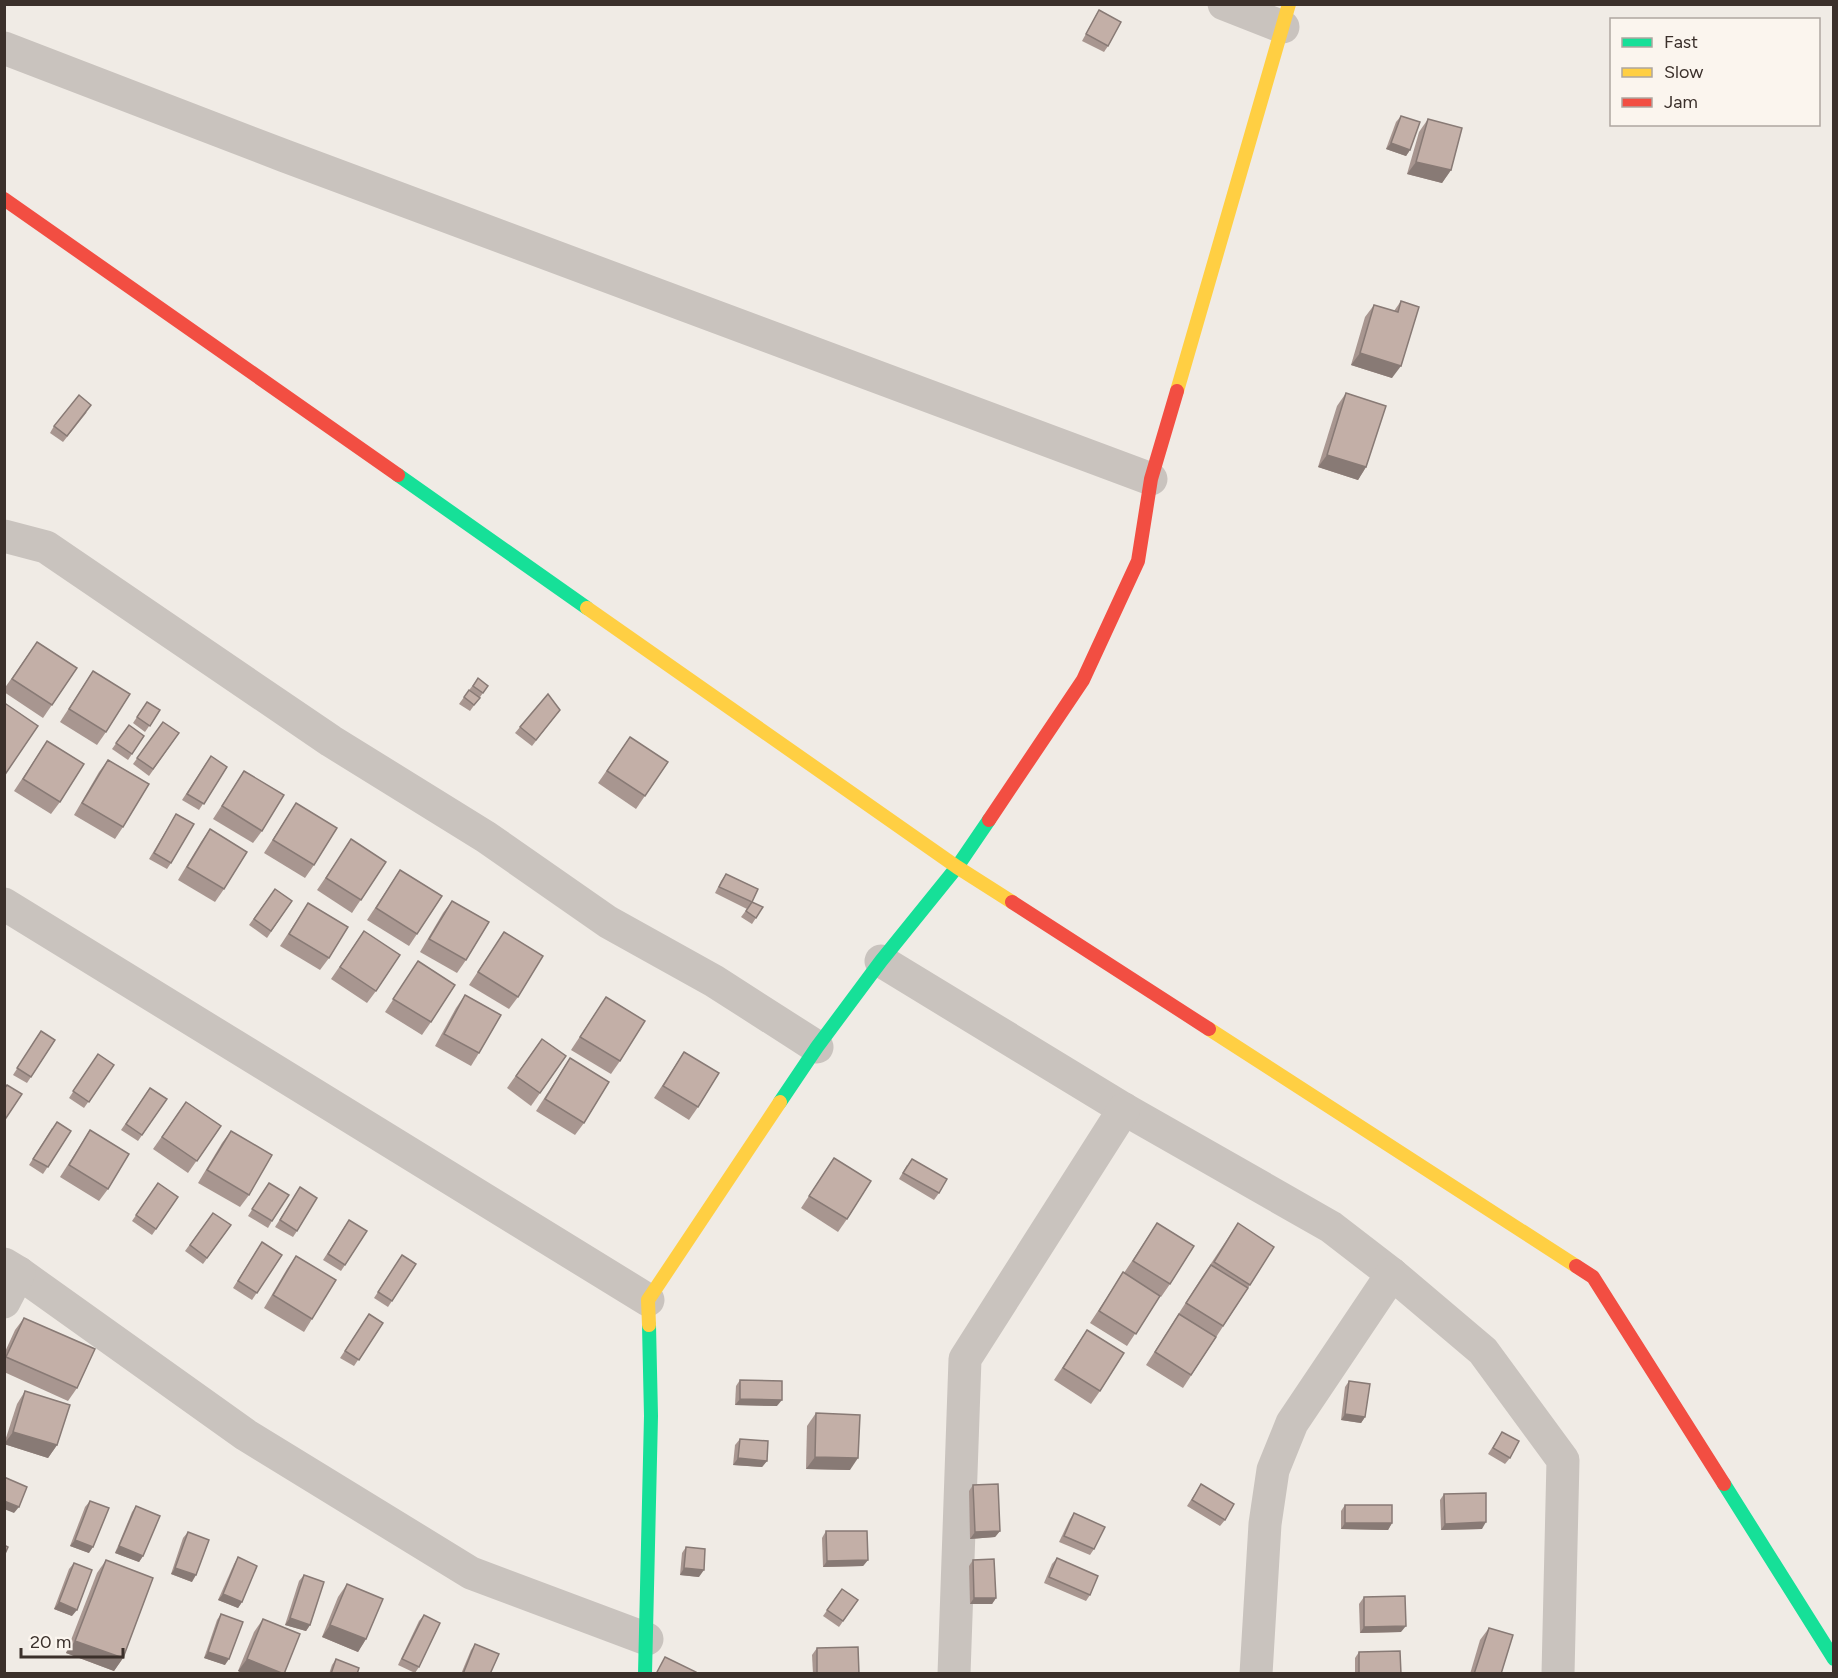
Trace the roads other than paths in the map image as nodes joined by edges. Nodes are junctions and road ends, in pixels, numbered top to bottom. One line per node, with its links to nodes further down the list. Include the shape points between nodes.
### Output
1 (1224, 4): 2 (street)
2 (1286, 16): 5 (street)
3 (4, 48): 5 (street)
4 (4, 199): 7 (street)
5 (1151, 479): 7 (street, via 1138,561 1083,680)
6 (4, 536): 10 (street, via 46,547 331,741 486,837 608,922 714,981)
7 (957, 867): 9 (street); 17 (street, via 1593,1277)
8 (4, 904): 14 (street)
9 (881, 961): 10 (street); 11 (street)
10 (817, 1047): 14 (street)
11 (1124, 1109): 13 (street, via 1331,1227); 19 (street, via 965,1359)
12 (12, 1268): 15 (street); 16 (street, via 246,1435 471,1573)
13 (1392, 1274): 20 (street, via 1292,1423 1274,1470 1265,1524); 21 (street, via 1483,1351 1563,1460)
14 (648, 1300): 16 (street, via 651,1416)
15 (4, 1302)
16 (646, 1639): 18 (street)
17 (1833, 1659)
18 (645, 1674)
19 (954, 1674)
20 (1256, 1674)
21 (1558, 1674)

